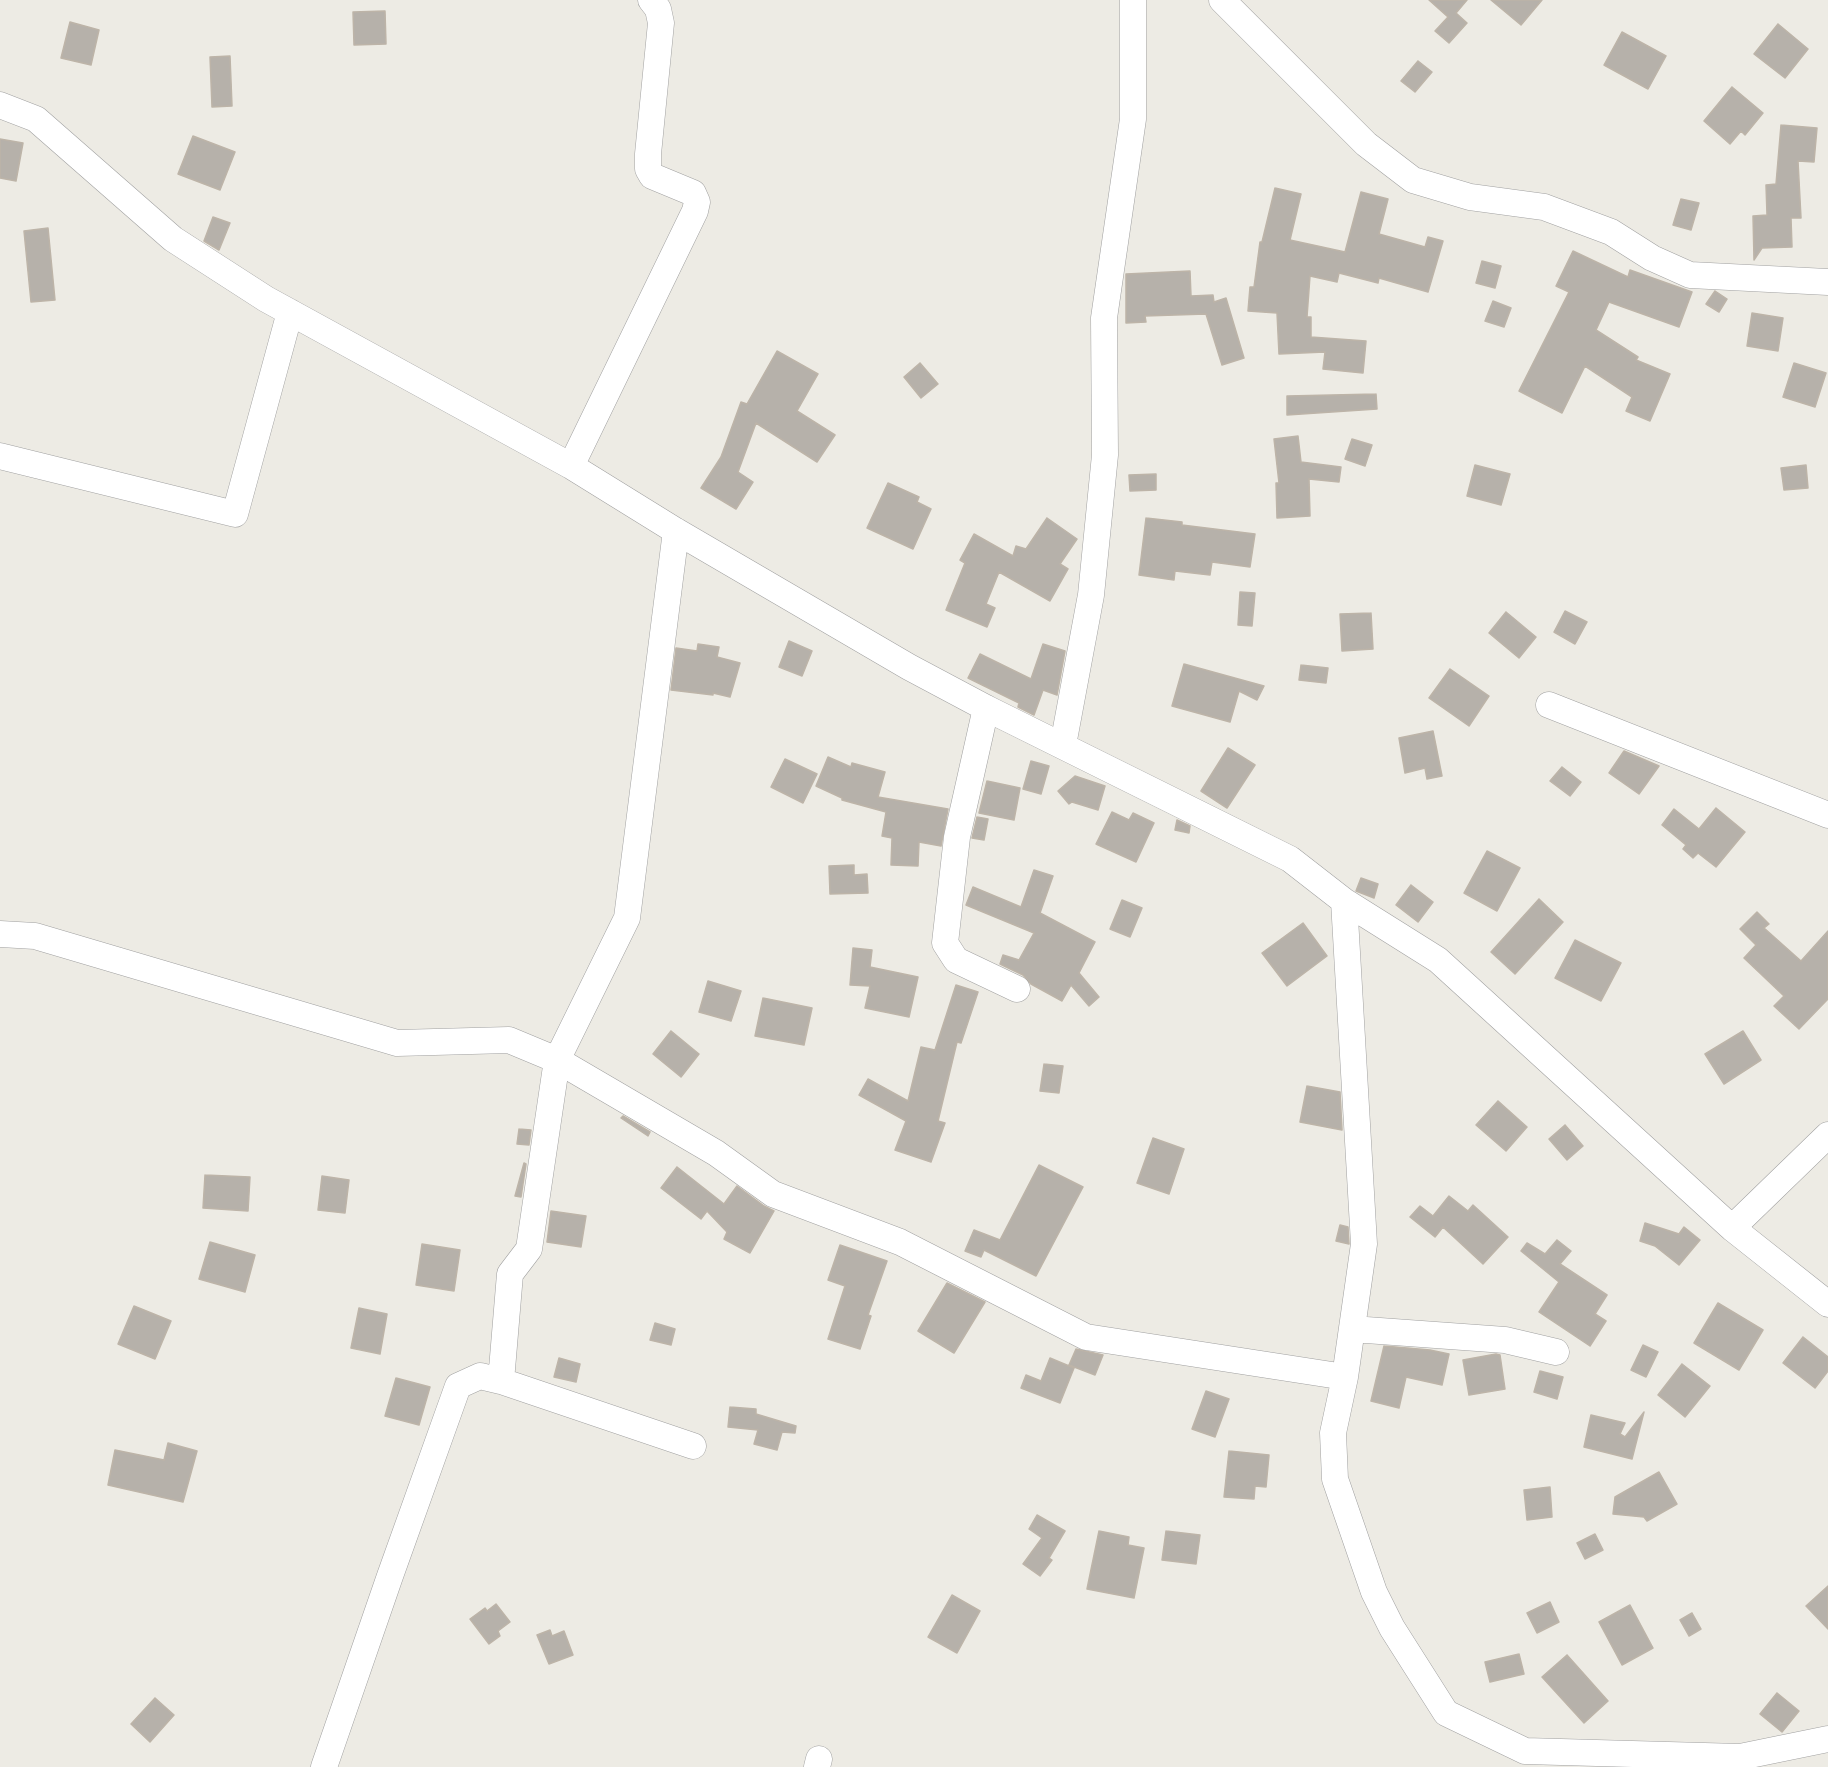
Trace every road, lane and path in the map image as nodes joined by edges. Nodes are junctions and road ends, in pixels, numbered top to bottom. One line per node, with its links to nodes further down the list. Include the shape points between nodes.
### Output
1 (651, 0): 8 (street, via 661,23 648,170 652,177 693,194 697,202)
2 (1133, 0): 12 (street, via 1133,119 1104,318 1105,455 1091,595)
3 (1222, 0): 5 (street, via 1366,144 1413,180 1470,196 1544,207 1611,232 1652,258 1690,275)
4 (0, 105): 6 (street, via 36,119 173,239)
5 (1828, 282)
6 (290, 312): 7 (street, via 235,514); 8 (street)
7 (0, 456)
8 (571, 466): 9 (street)
9 (676, 531): 11 (street); 17 (street, via 627,918)
10 (1549, 705): 13 (street)
11 (986, 708): 12 (street); 16 (street, via 957,837 945,943 956,960)
12 (1063, 745): 14 (street, via 1290,858)
13 (1828, 815)
14 (1344, 901): 19 (street, via 1438,960); 21 (street, via 1364,1244)
15 (0, 934): 17 (street, via 35,936 398,1043 509,1041)
16 (1017, 989)
17 (557, 1060): 23 (street, via 716,1153 773,1194 900,1242 1086,1336); 24 (street, via 529,1249 510,1274)
18 (1828, 1135): 19 (street)
19 (1732, 1228): 20 (street)
20 (1828, 1304)
21 (1352, 1329): 22 (street, via 1505,1340); 23 (street)
22 (1556, 1352)
23 (1345, 1377): 27 (street, via 1333,1433 1335,1479 1374,1592 1446,1713 1525,1751)
24 (501, 1381): 25 (street); 28 (street, via 480,1376 458,1386)
25 (693, 1446)
26 (1828, 1739): 27 (street, via 1740,1757)
27 (1697, 1761)
28 (324, 1767)

